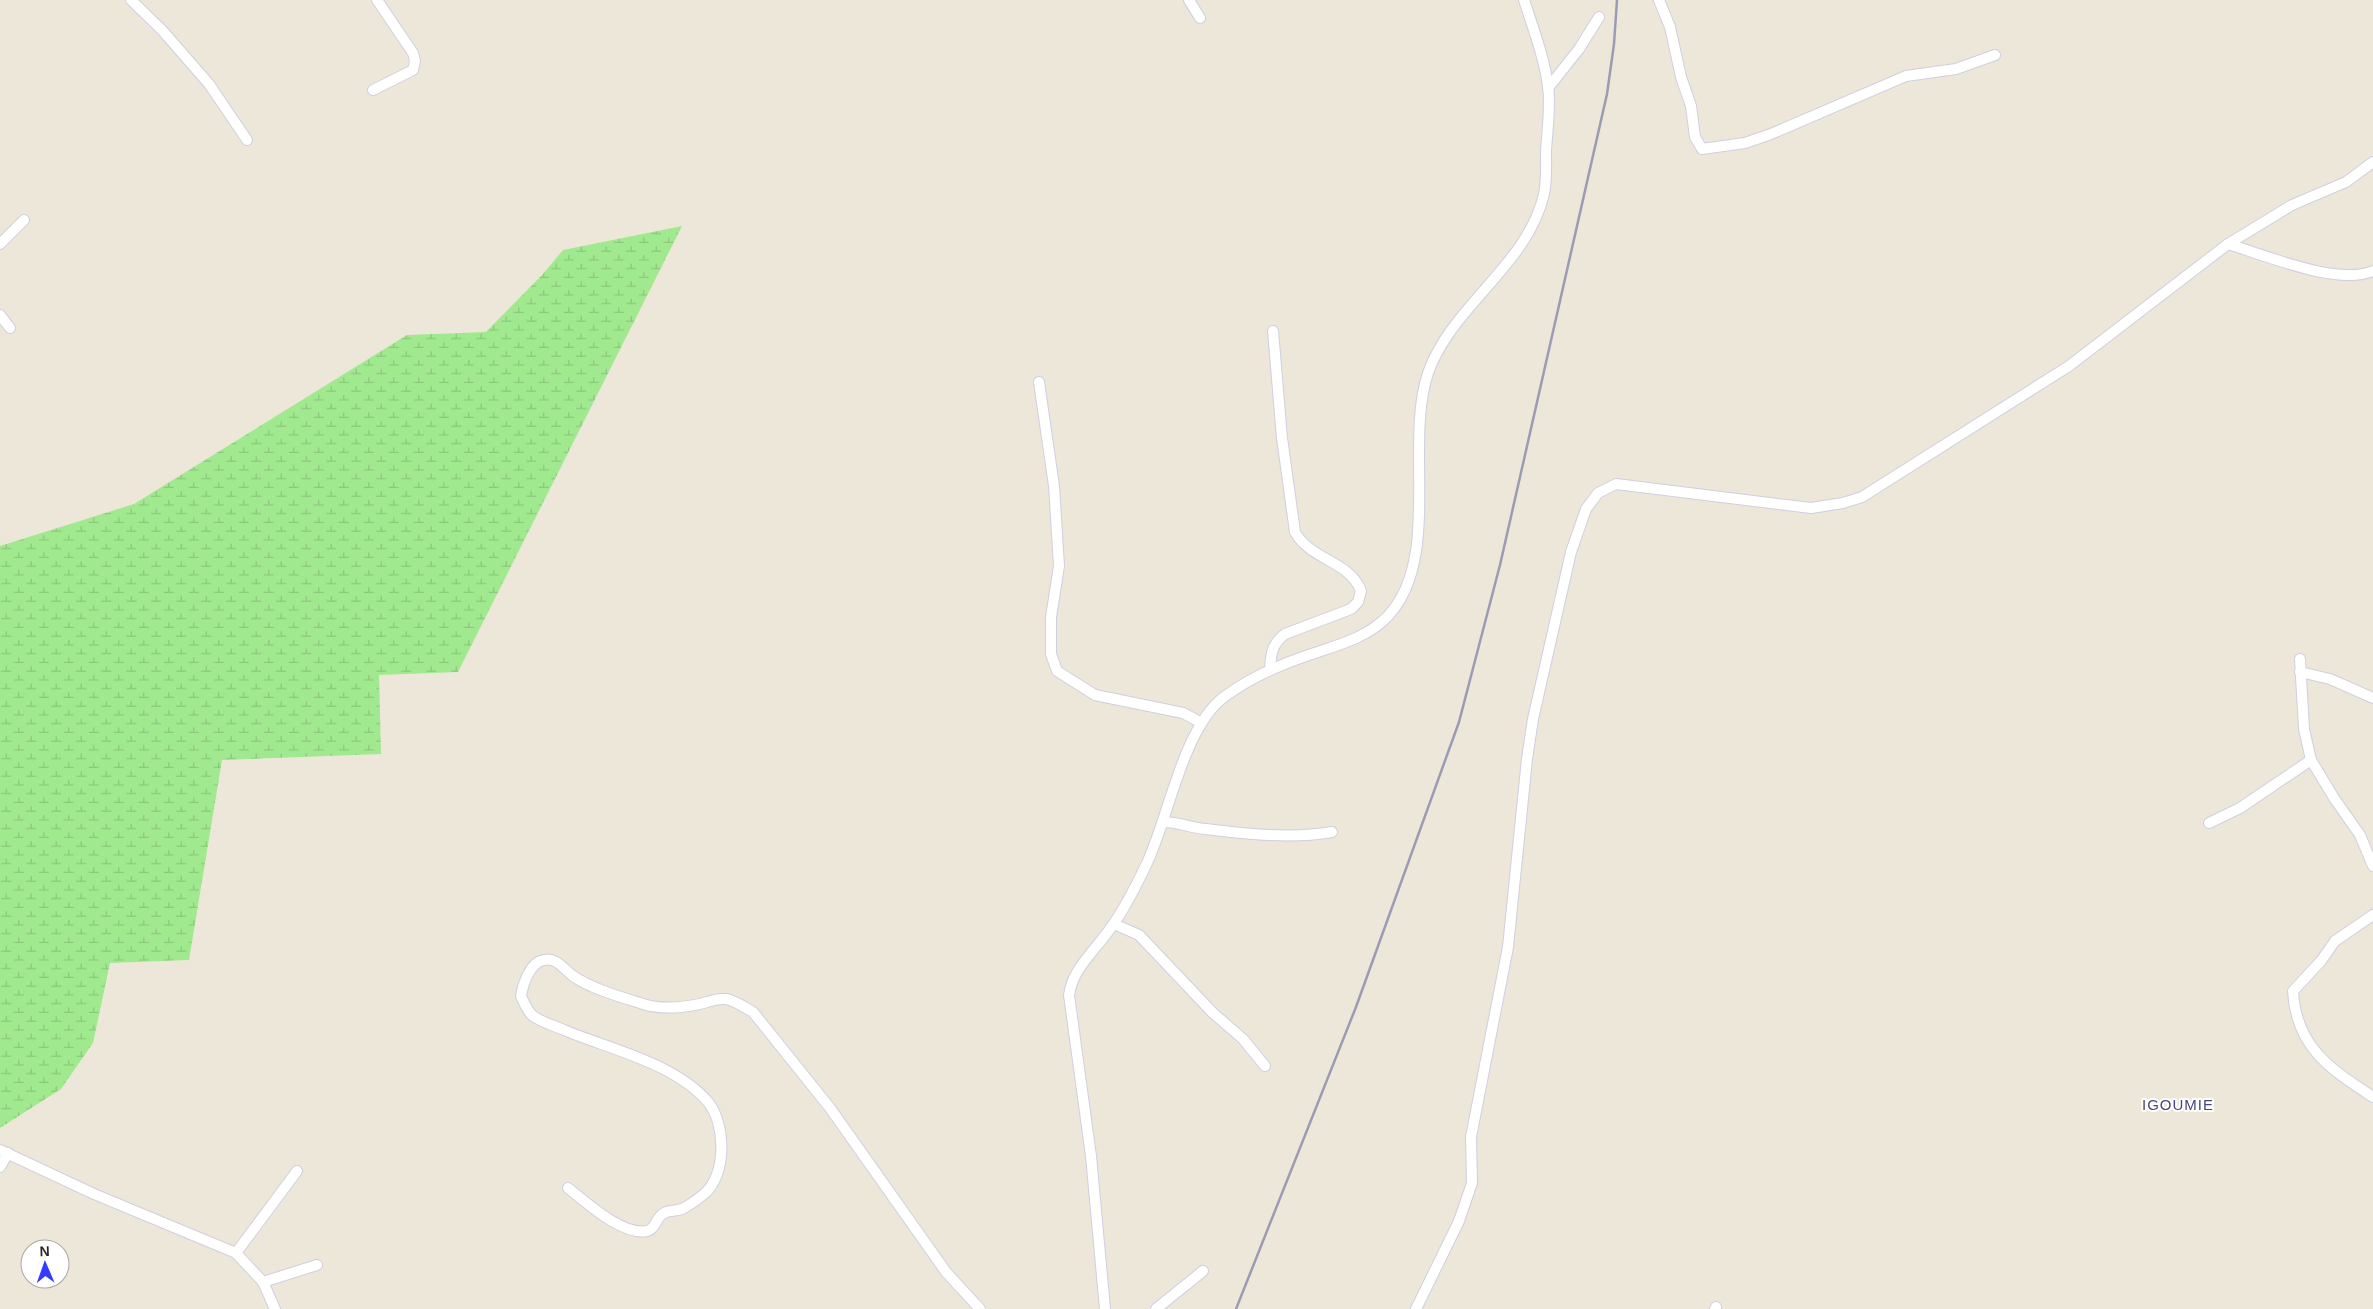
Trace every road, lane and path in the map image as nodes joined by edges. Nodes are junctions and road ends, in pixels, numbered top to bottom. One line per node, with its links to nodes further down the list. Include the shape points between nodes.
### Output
1 (131, 0): 11 (street, via 209,84)
2 (378, 0): 10 (street, via 415,61 413,70)
3 (1189, 0): 7 (street)
4 (1524, 0): 9 (street)
5 (1659, 0): 8 (street, via 1670,27 1691,106 1695,137 1702,149 1745,143 1906,76 1956,68)
6 (1599, 17): 9 (street)
7 (1200, 18)
8 (1995, 55)
9 (1548, 88): 22 (street, via 1545,191 1530,231 1442,343 1428,374 1419,445 1417,540 1410,579 1389,615 1367,634)
10 (373, 90)
11 (247, 140)
12 (2373, 162): 15 (street, via 2346,182 2292,204)
13 (24, 220): 14 (street)
14 (0, 244)
15 (2228, 244): 16 (street, via 2319,271 2364,275); 47 (street, via 2069,366 1862,497 1811,508 1616,484 1598,493 1586,509 1571,552 1533,720 1508,947 1471,1136 1472,1182 1459,1221)
16 (2373, 271)
17 (0, 315): 18 (street)
18 (10, 328)
19 (1273, 331): 22 (street, via 1282,438 1295,532 1307,548 1351,574 1360,591 1358,602 1351,609 1277,640 1272,648)
20 (1039, 382): 25 (street, via 1054,486 1058,566 1051,618 1051,654 1057,671 1095,695 1182,713)
21 (2300, 659): 23 (street)
22 (1270, 669): 25 (street, via 1220,700)
23 (2300, 672): 24 (street, via 2330,679); 26 (street, via 2304,730)
24 (2373, 698)
25 (1200, 722): 27 (street)
26 (2311, 760): 28 (street, via 2240,808); 30 (street, via 2360,835)
27 (1164, 822): 29 (street, via 1271,836); 32 (street)
28 (2209, 823)
29 (1332, 832)
30 (2373, 866)
31 (2373, 914): 34 (street, via 2335,941 2293,991 2299,1024 2322,1060)
32 (1114, 924): 33 (street, via 1139,935 1213,1013 1243,1039); 45 (street, via 1071,980 1068,995 1091,1156)
33 (1264, 1066)
34 (2373, 1098)
35 (4, 1152): 36 (street); 39 (street, via 94,1194)
36 (0, 1167)
37 (297, 1171): 39 (street)
38 (568, 1188): 44 (street, via 609,1220 631,1230 647,1231 664,1213 682,1209 706,1193 717,1176 721,1147 718,1118 708,1102 690,1086 657,1066 533,1016 521,996 536,963 543,960 558,963 574,976 599,988 646,1005 683,1008 725,999 753,1012 830,1108 946,1272)
39 (236, 1253): 42 (street)
40 (317, 1265): 42 (street)
41 (1203, 1271): 46 (street)
42 (263, 1282): 43 (street)
43 (276, 1309)
44 (980, 1309)
45 (1105, 1309)
46 (1156, 1309)
47 (1416, 1309)

